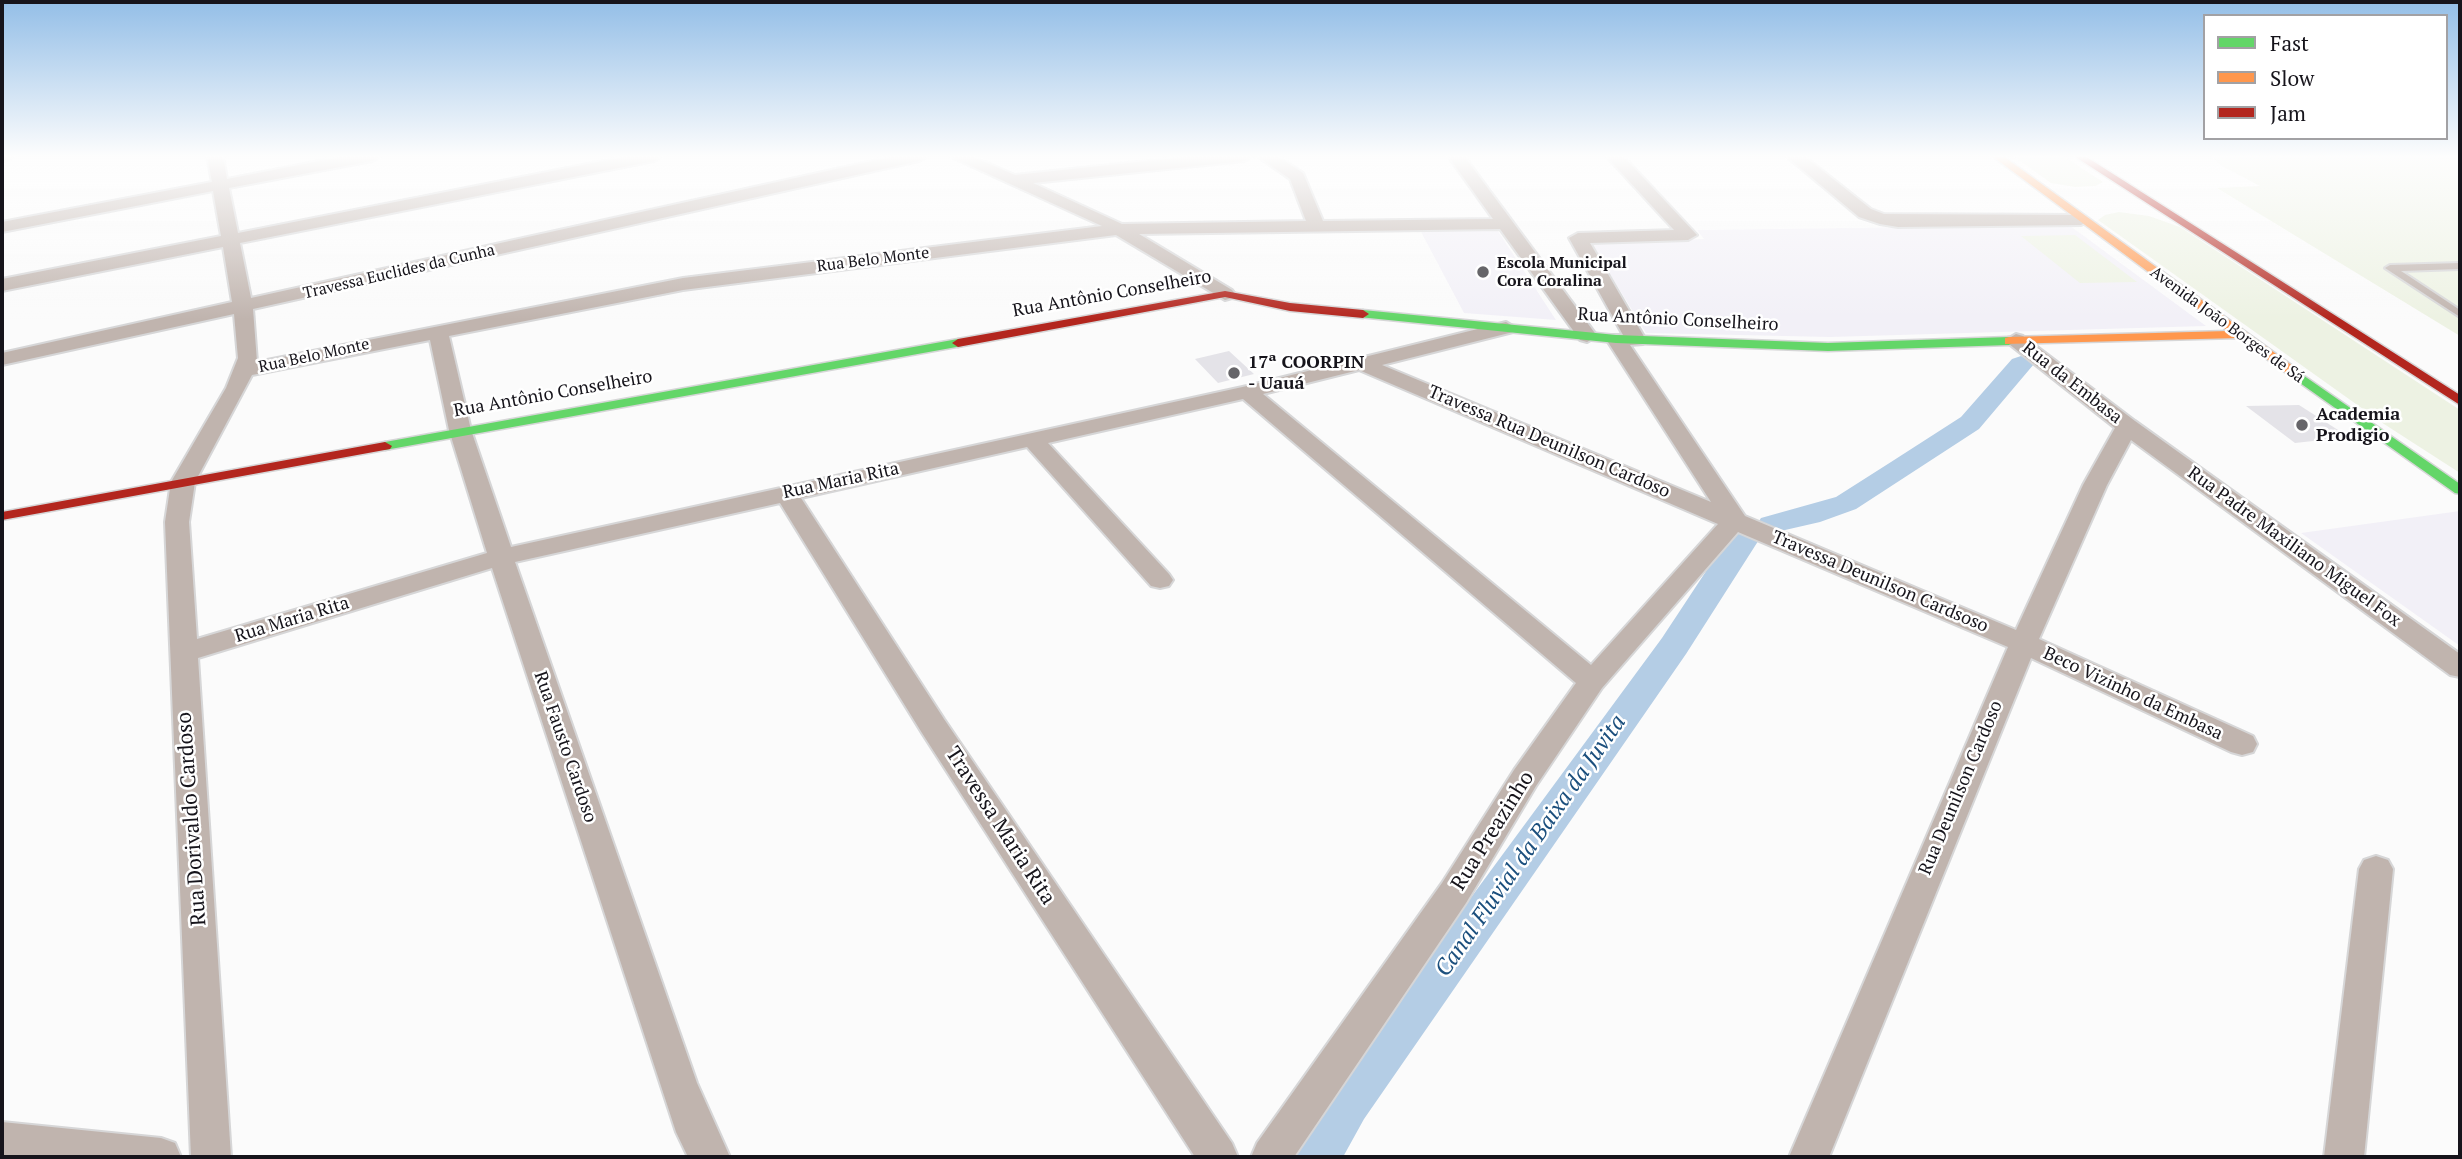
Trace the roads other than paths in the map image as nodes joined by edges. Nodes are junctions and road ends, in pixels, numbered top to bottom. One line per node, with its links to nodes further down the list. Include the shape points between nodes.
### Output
1 (92, 210): 18 (street)
2 (224, 210): 20 (street)
3 (380, 210): 20 (street)
4 (677, 210): 24 (street, Travessa Euclides da Cunha)
5 (1080, 210): 19 (street)
6 (1311, 210): 17 (street)
7 (1497, 210): 16 (street)
8 (1665, 210): 30 (street, via 1688,235 1578,238)
9 (1861, 210): 15 (street, via 1888,221)
10 (2068, 210): 15 (street, Avenida João Borges de Sá)
11 (2129, 210): 14 (street)
12 (2162, 210): 14 (street)
13 (2099, 212): 15 (street)
14 (2169, 215): 36 (street)
15 (2081, 220): 28 (street, Avenida João Borges de Sá)
16 (1508, 224): 17 (street, Rua Belo Monte); 29 (street)
17 (1316, 226): 19 (street, Rua Belo Monte)
18 (2, 227)
19 (1122, 229): 23 (street); 27 (street, Rua Belo Monte, via 683,284)
20 (229, 240): 22 (street); 24 (street)
21 (2460, 266): 25 (lane, via 2390,268)
22 (2, 285)
23 (1225, 294): 26 (street, Rua Antônio Conselheiro, via 1290,307); 38 (street, Rua Antônio Conselheiro)
24 (243, 307): 32 (street, Travessa Euclides da Cunha); 34 (street)
25 (2460, 314)
26 (1506, 328): 29 (street, Rua Antônio Conselheiro); 33 (street, Rua Maria Rita)
27 (438, 331): 34 (street, Rua Belo Monte); 38 (street, Rua Fausto Cardoso)
28 (2242, 334): 31 (street, Rua Antônio Conselheiro); 41 (street, Avenida João Borges de Sá)
29 (1587, 336): 30 (street, Rua Antônio Conselheiro)
30 (1626, 340): 31 (street, Rua Antônio Conselheiro, via 1828,347); 44 (street)
31 (2016, 340): 37 (street, Rua da Embasa)
32 (2, 359)
33 (1362, 364): 35 (street, Rua Maria Rita); 44 (street, Travessa Rua Deunilson Cardoso)
34 (246, 370): 40 (street)
35 (1247, 392): 39 (street, Rua Maria Rita); 50 (street)
36 (2460, 401)
37 (2127, 426): 47 (street, Rua Deunilson Cardoso, via 2095,485); 49 (street, Rua Padre Maxiliano Miguel Fox)
38 (460, 430): 40 (street, Rua Antônio Conselheiro); 45 (street, Rua Fausto Cardoso)
39 (1033, 440): 42 (street, Rua Maria Rita); 46 (street)
40 (183, 482): 43 (street, Rua Antônio Conselheiro); 48 (street, Rua Dorivaldo Cardoso, via 177,522)
41 (2460, 490)
42 (785, 492): 45 (street, Rua Maria Rita); 57 (street, Travessa Maria Rita, via 933,726)
43 (2, 516)
44 (1735, 520): 47 (street, Travessa Deunilson Cardsoso); 50 (street, Rua Preazinho)
45 (501, 557): 48 (street, Rua Maria Rita); 56 (street, Rua Fausto Cardoso, via 678,1083)
46 (1160, 580)
47 (2025, 644): 51 (street, Beco Vizinho da Embasa); 59 (street, Rua Deunilson Cardoso)
48 (182, 653): 55 (street, Rua Dorivaldo Cardoso)
49 (2460, 668)
50 (1591, 681): 58 (street, Rua Preazinho, via 1454,893)
51 (2242, 744)
52 (2376, 869): 60 (street)
53 (2, 1141): 54 (street)
54 (161, 1157)
55 (211, 1157)
56 (710, 1157)
57 (1218, 1157)
58 (1271, 1157)
59 (1809, 1157)
60 (2344, 1157)

